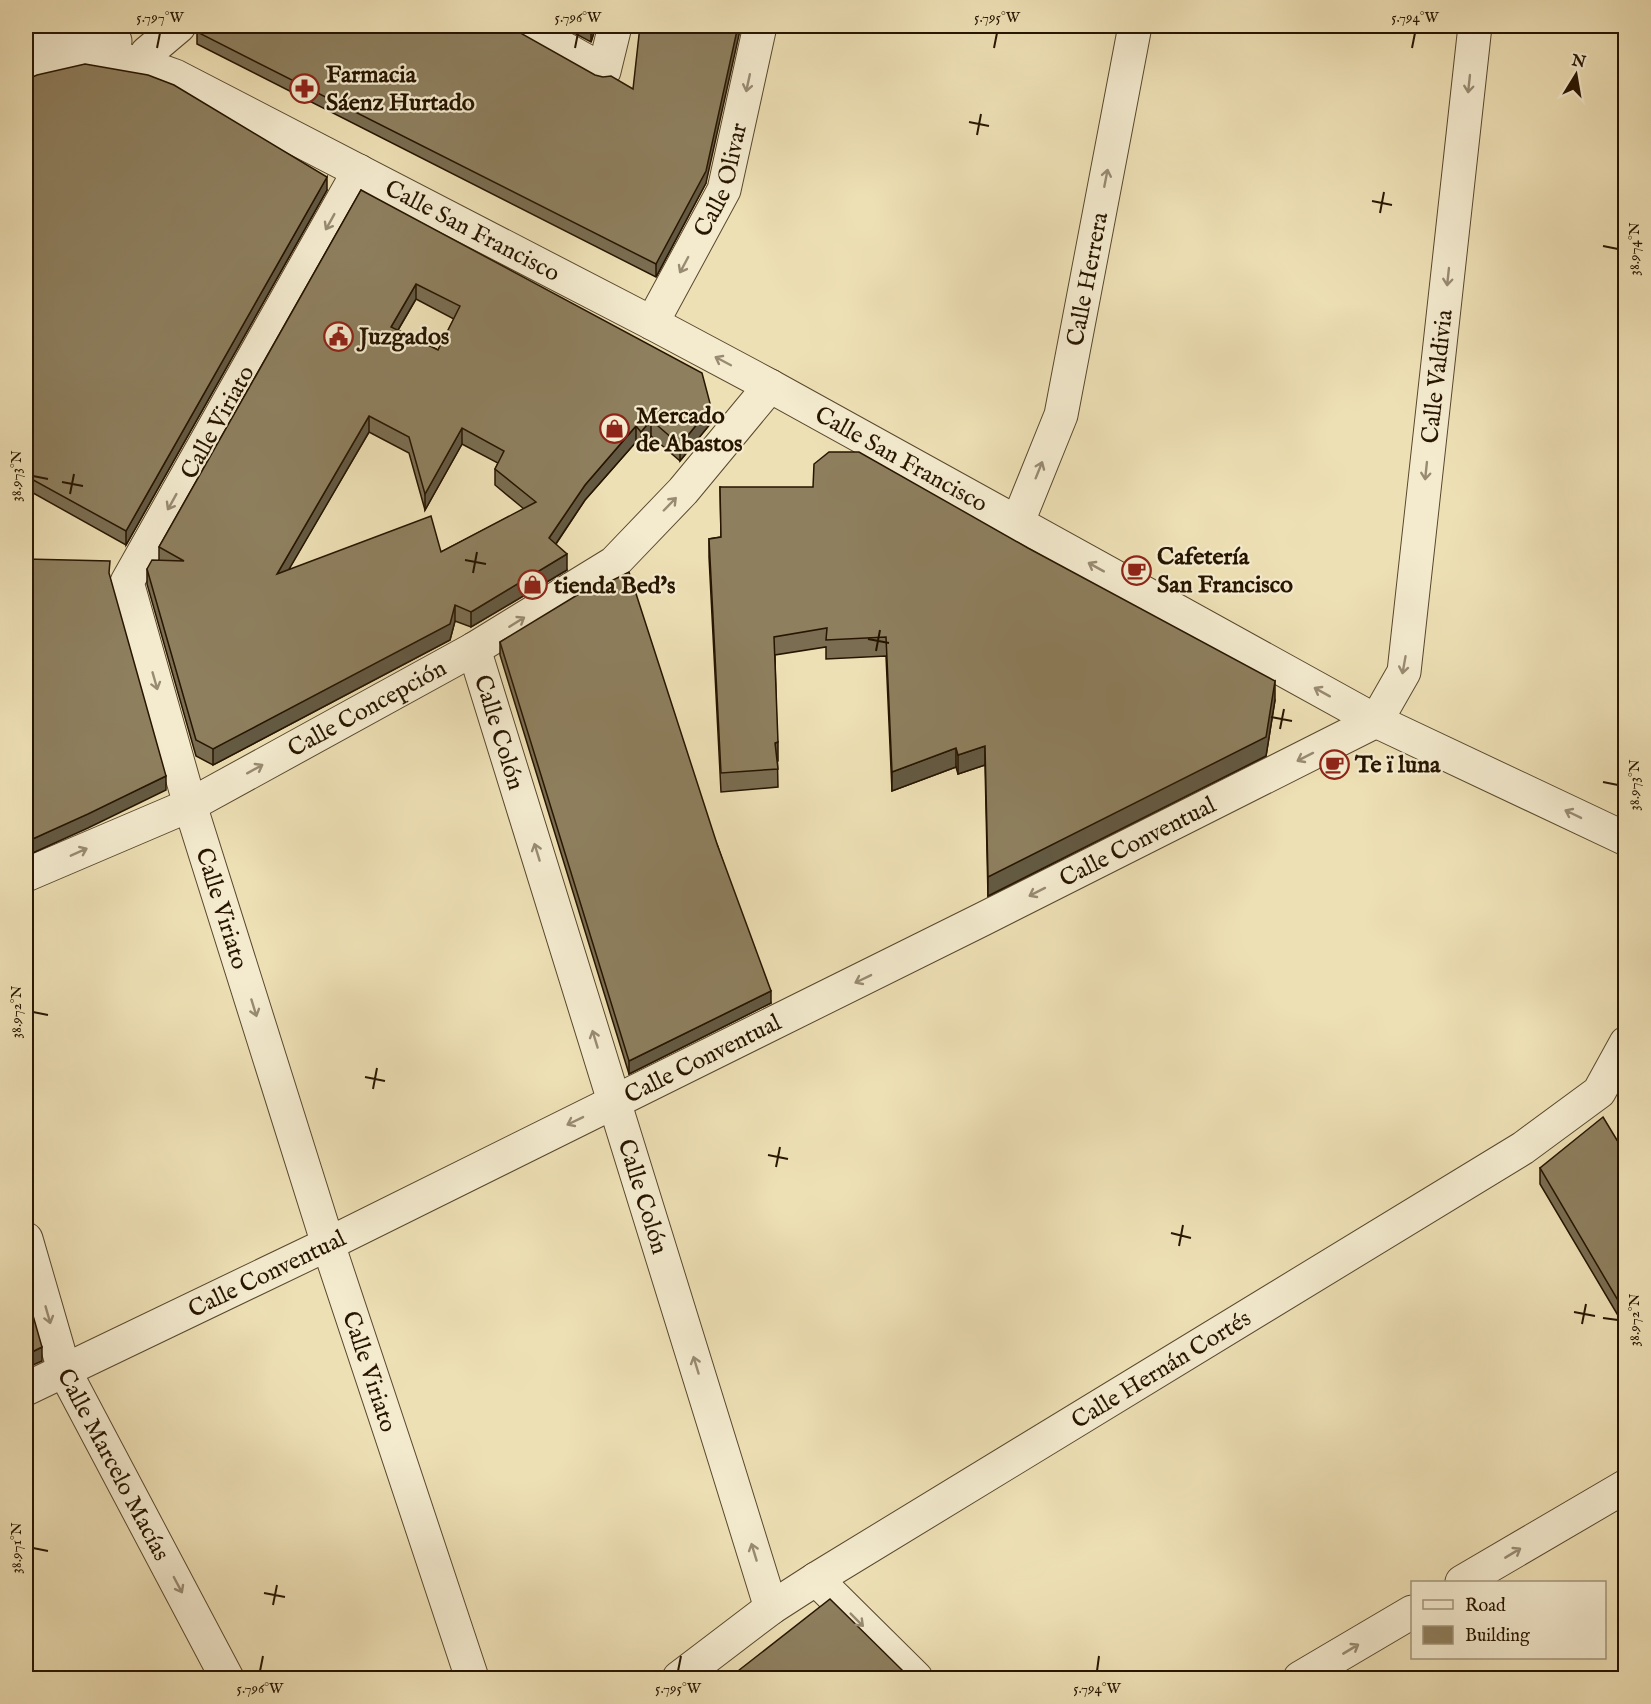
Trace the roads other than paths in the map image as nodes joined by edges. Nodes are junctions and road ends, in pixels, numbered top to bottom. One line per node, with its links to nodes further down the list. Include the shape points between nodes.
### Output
1 (179, 26): 9 (street)
2 (524, 26): 3 (street, via 604,71)
3 (615, 26)
4 (760, 26): 13 (street, Calle Olivar, one-way to 13, via 724,190)
5 (1136, 26): 15 (street, Calle Herrera, one-way to 5, via 1061,415)
6 (1475, 26): 17 (street, Calle Valdivia, one-way to 17, via 1404,672)
7 (26, 30): 8 (street)
8 (119, 33): 9 (street)
9 (147, 53): 11 (street)
10 (26, 62): 11 (street, via 84,53 145,65)
11 (175, 76): 12 (street, Calle San Francisco)
12 (359, 171): 13 (street, Calle San Francisco); 18 (street, Calle Viriato, one-way to 18, via 127,582)
13 (652, 323): 14 (street, Calle San Francisco, one-way to 13)
14 (770, 386): 15 (street, Calle San Francisco); 16 (street, Calle Concepción, one-way to 14, via 614,563 683,491)
15 (1017, 524): 17 (street, Calle San Francisco, one-way to 15)
16 (474, 649): 18 (street, Calle Concepción, one-way to 16); 22 (street, Calle Colón, one-way to 16)
17 (1376, 722): 19 (street, Calle San Francisco, one-way to 17); 22 (street, Calle Conventual, one-way to 22)
18 (190, 805): 20 (street, Calle Concepción, one-way to 18); 24 (street, Calle Viriato, one-way to 24)
19 (1626, 839)
20 (26, 875)
21 (1626, 1043): 28 (street, Calle Hernán Cortés, via 1599,1092 1523,1148)
22 (614, 1101): 24 (street, Calle Conventual, one-way to 24); 30 (street, Calle Colón, one-way to 22)
23 (26, 1239): 25 (street, Calle Marcelo Macías, one-way to 25)
24 (328, 1244): 25 (street, Calle Conventual); 33 (street, Calle Viriato)
25 (64, 1370): 26 (street, Calle Conventual); 32 (street, Calle Marcelo Macías, one-way to 32)
26 (26, 1389)
27 (1626, 1486): 29 (street, one-way to 27)
28 (816, 1579): 30 (street, Calle Hernán Cortés); 35 (street, one-way to 35)
29 (1464, 1581)
30 (771, 1608): 34 (street, Calle Hernán Cortés)
31 (1411, 1613): 36 (street, one-way to 31)
32 (227, 1678)
33 (472, 1678)
34 (679, 1678)
35 (916, 1678)
36 (1300, 1678)

